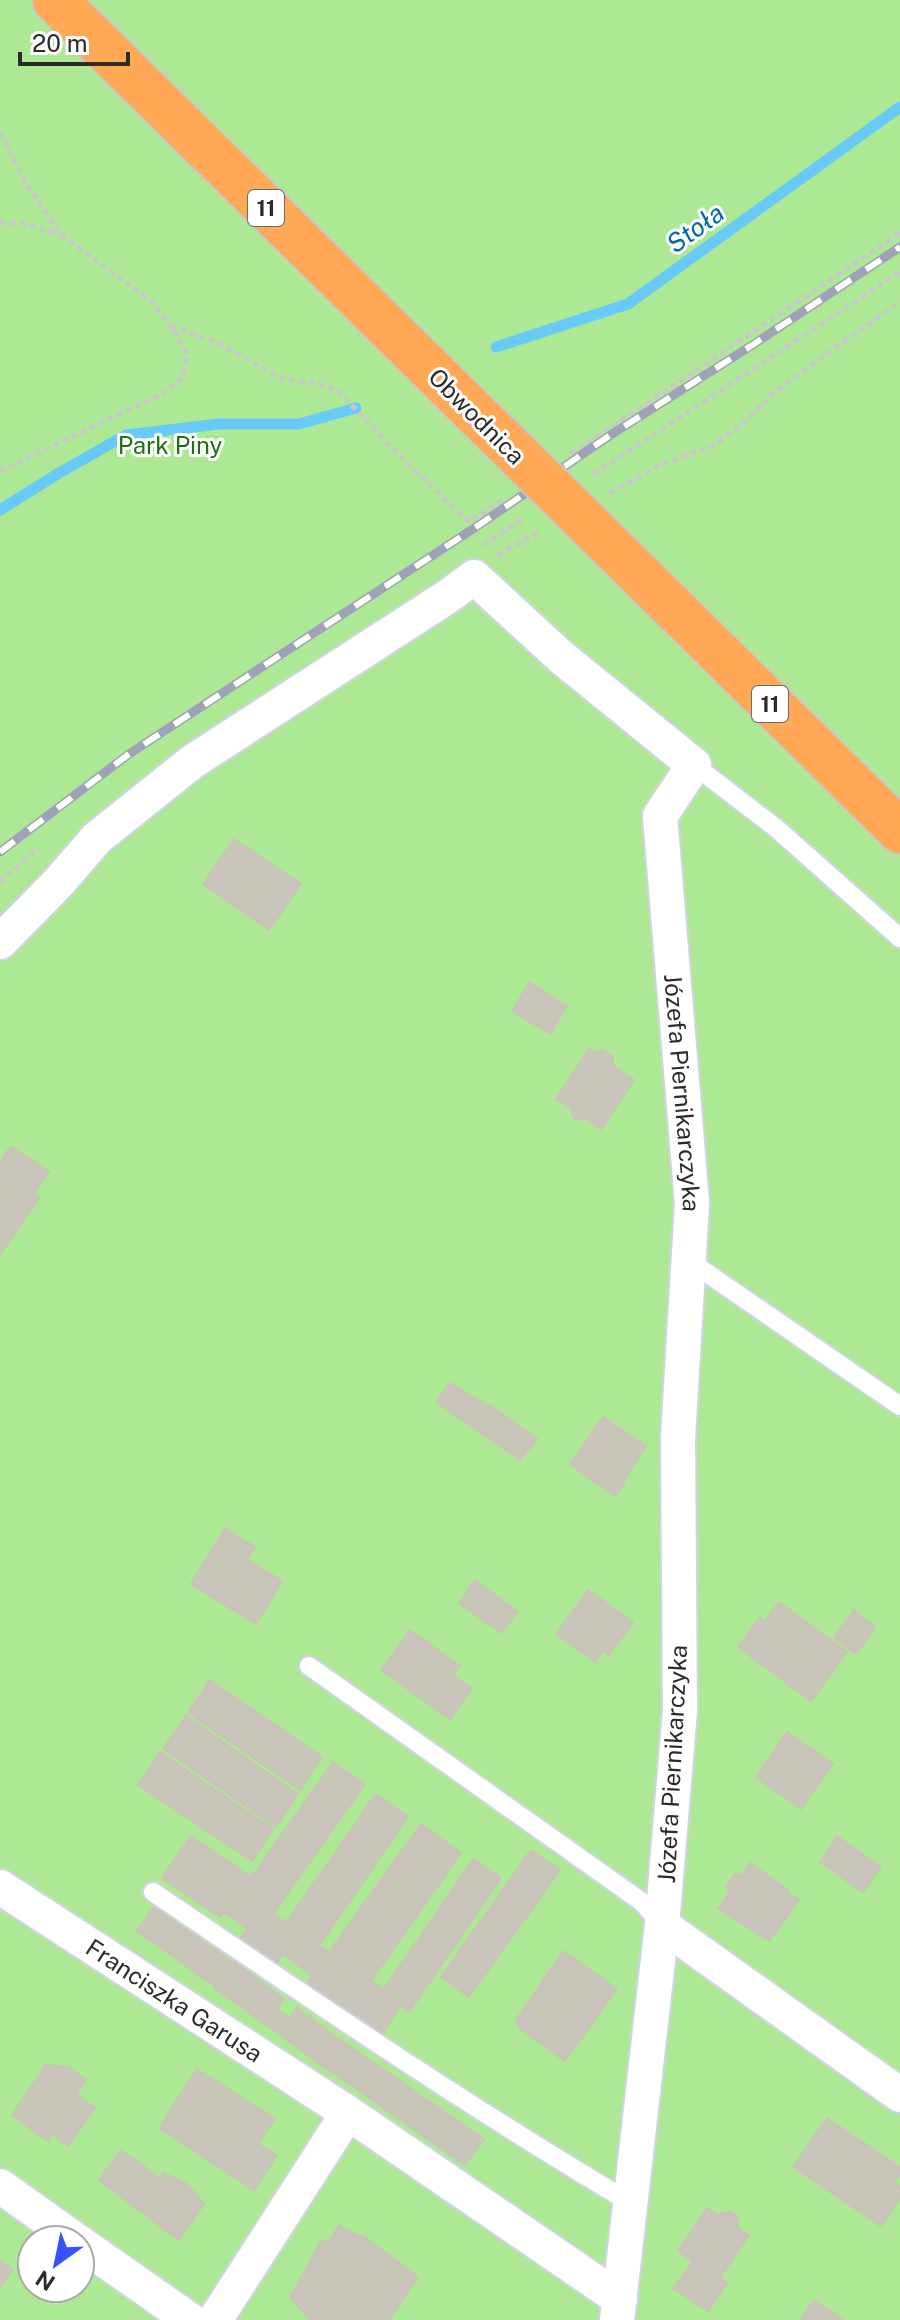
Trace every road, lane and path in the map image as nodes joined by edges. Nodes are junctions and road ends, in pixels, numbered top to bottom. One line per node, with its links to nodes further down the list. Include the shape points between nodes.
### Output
1 (55, 0): 17 (highway, Obwodnica / 11, bridge)
2 (0, 132): 5 (path, via 26,184)
3 (0, 222): 5 (path)
4 (900, 233): 10 (path)
5 (61, 235): 8 (path, via 150,300)
6 (900, 272): 9 (path)
7 (900, 301): 13 (path, via 774,393 713,446 660,465)
8 (171, 326): 11 (path, via 187,353 183,376 164,393); 12 (path, via 218,343 282,378 338,391 469,522)
9 (761, 362)
10 (565, 457)
11 (0, 471)
12 (517, 490)
13 (606, 495)
14 (552, 525): 15 (path, via 498,554)
15 (474, 577): 16 (street, via 561,657); 21 (street, via 192,762 97,838)
16 (694, 765): 20 (lane, via 776,828); 22 (street, Józefa Piernikarczyka, via 660,816 692,1203)
17 (900, 831)
18 (27, 857): 19 (path)
19 (0, 882)
20 (900, 938)
21 (0, 942)
22 (688, 1260): 23 (lane); 27 (street, Józefa Piernikarczyka, via 678,1438 680,1710)
23 (900, 1406)
24 (309, 1666): 27 (lane, via 642,1902)
25 (0, 1887): 29 (street, Franciszka Garusa)
26 (153, 1892): 31 (lane, via 358,2031)
27 (662, 1925): 28 (street); 31 (street, Józefa Piernikarczyka)
28 (900, 2095)
29 (348, 2113): 34 (street, Franciszka Garusa); 36 (street)
30 (0, 2186): 32 (street)
31 (631, 2203): 34 (street, Józefa Piernikarczyka)
32 (54, 2224)
33 (96, 2254): 35 (street)
34 (619, 2310)
35 (190, 2320)
36 (215, 2320)

